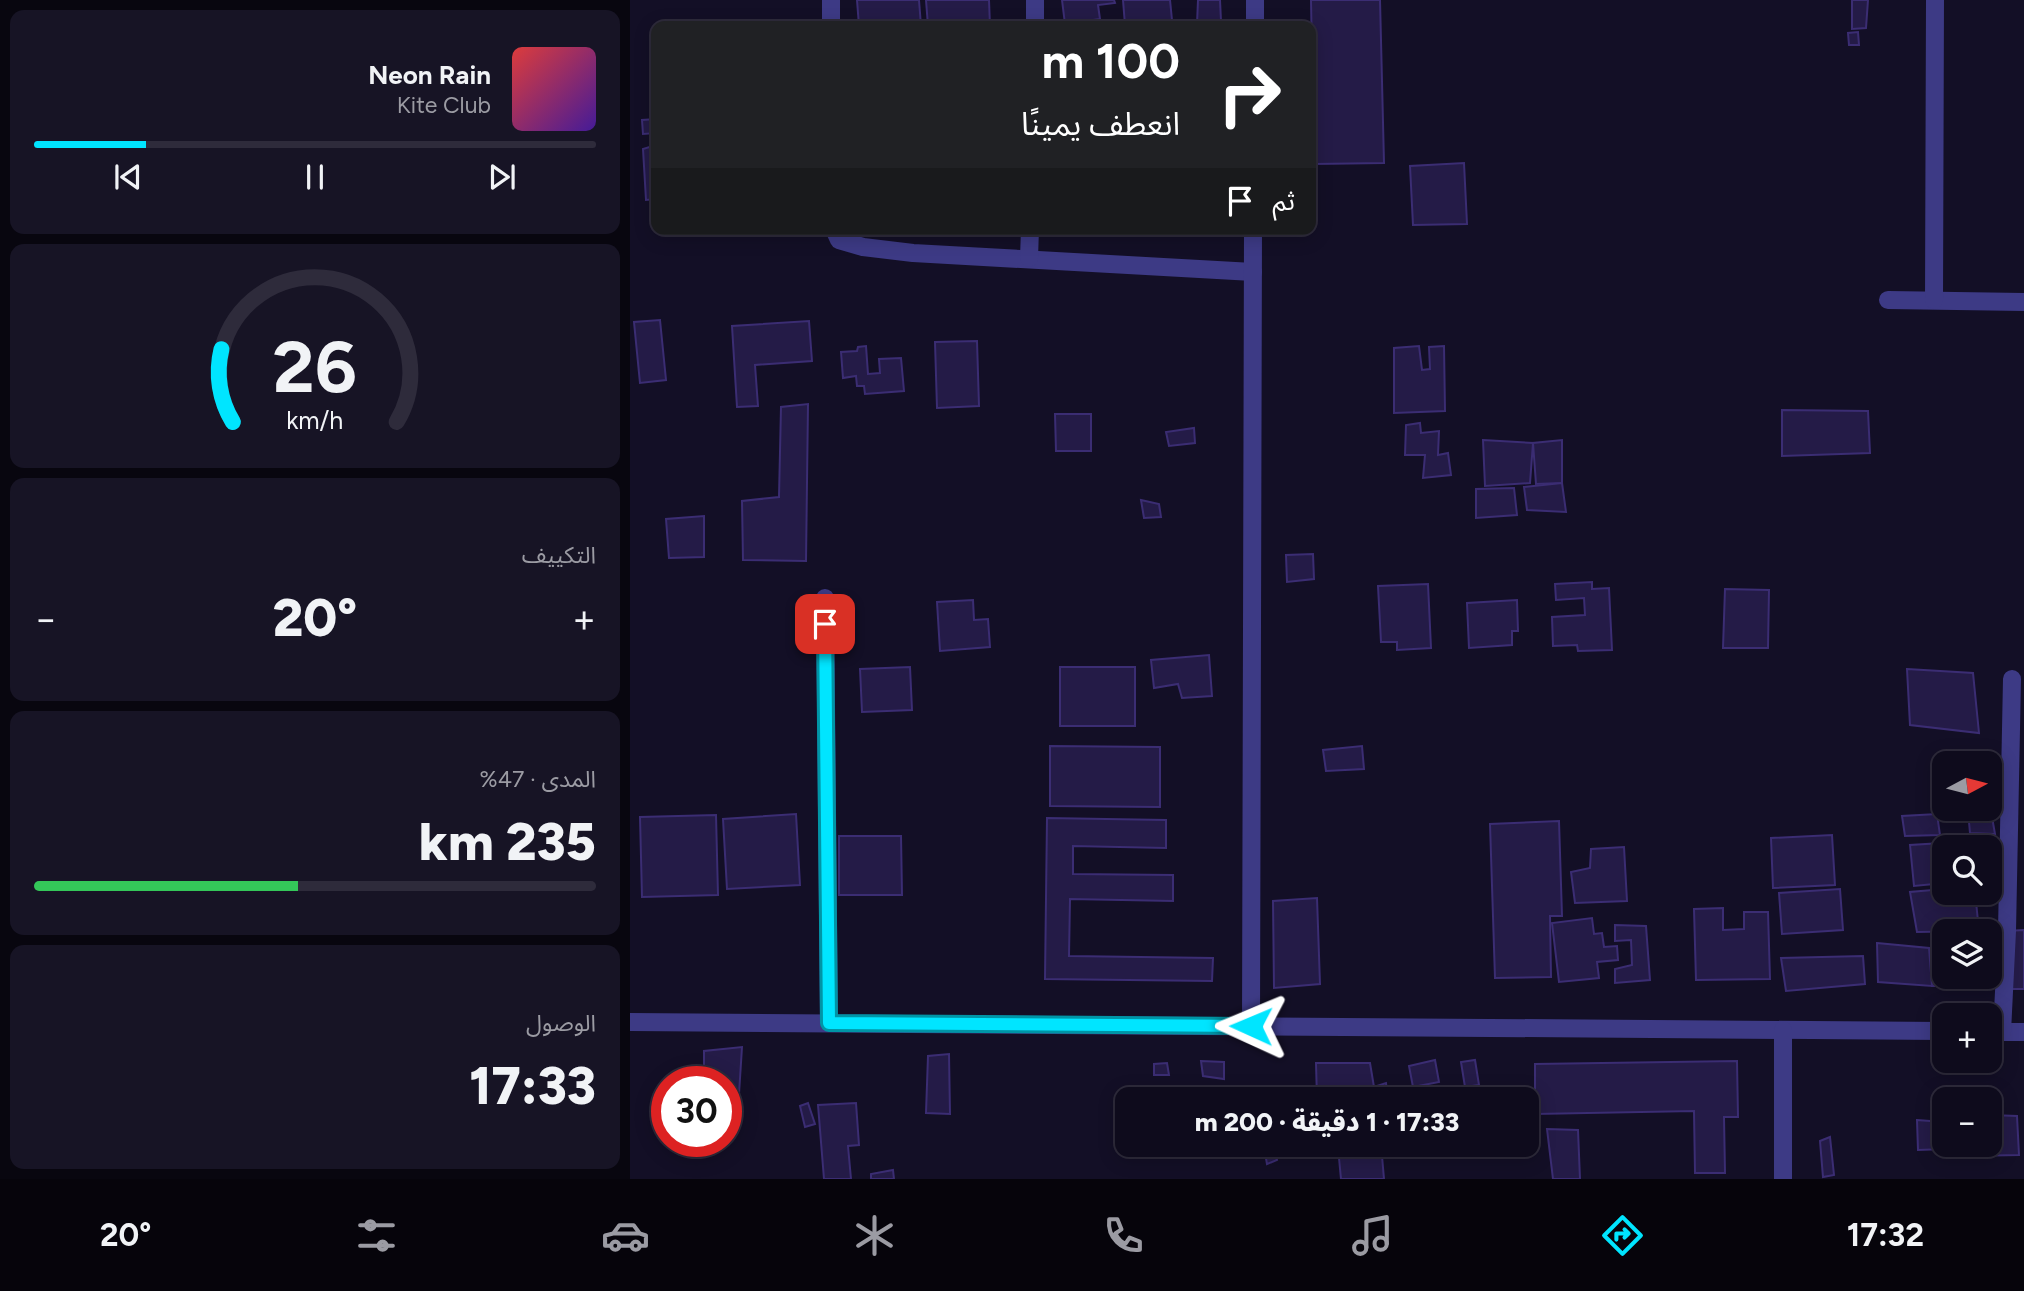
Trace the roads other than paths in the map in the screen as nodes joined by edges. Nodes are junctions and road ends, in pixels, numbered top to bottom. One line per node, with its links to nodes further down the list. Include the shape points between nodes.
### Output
1 (831, 0): 5 (street)
2 (1035, 0): 6 (street)
3 (1255, 0): 7 (street)
4 (1935, 0): 14 (street)
5 (831, 21)
6 (1035, 21)
7 (1255, 21)
8 (837, 235): 11 (street, via 839,240 863,247 913,253)
9 (1030, 235): 11 (street)
10 (1253, 235): 12 (street)
11 (1029, 258): 12 (street)
12 (1253, 272): 21 (street)
13 (1888, 300): 14 (street)
14 (1934, 300): 15 (street)
15 (2024, 302)
16 (825, 598): 20 (street)
17 (2012, 679): 18 (street, via 2007,931)
18 (1999, 1003)
19 (630, 1022): 20 (street)
20 (829, 1023): 21 (street)
21 (1251, 1026): 22 (street)
22 (1783, 1030): 23 (street); 26 (street)
23 (1932, 1031)
24 (2002, 1032): 25 (street)
25 (2024, 1032)
26 (1783, 1179)

